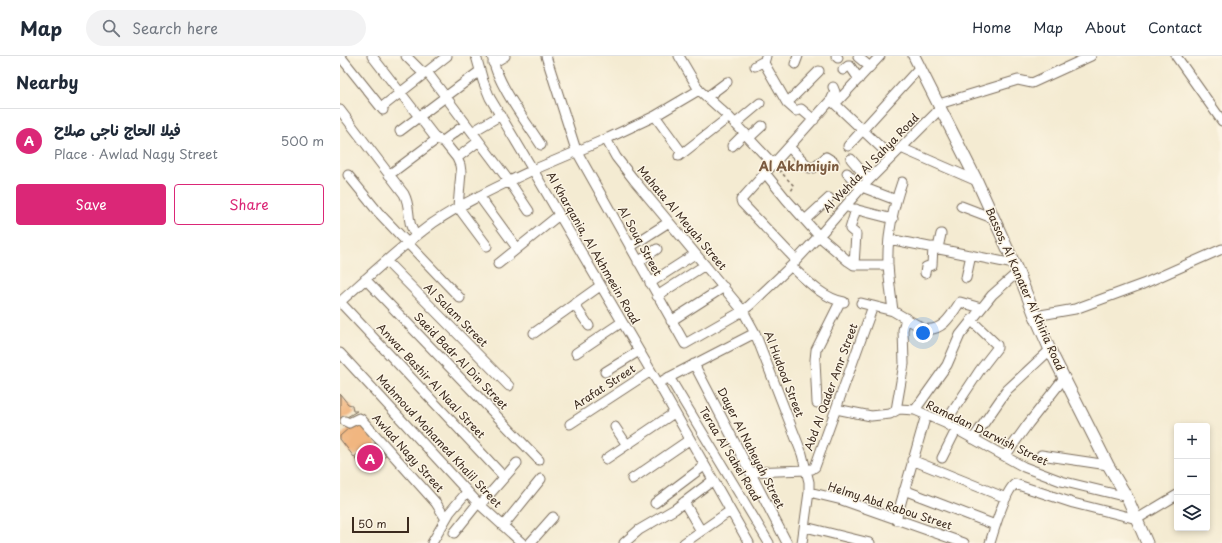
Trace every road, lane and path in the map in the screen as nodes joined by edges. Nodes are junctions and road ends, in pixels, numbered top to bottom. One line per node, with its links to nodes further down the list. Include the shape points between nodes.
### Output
1 (372, 56): 27 (street)
2 (406, 56): 22 (street)
3 (447, 56): 22 (street)
4 (476, 56): 20 (street)
5 (505, 56): 15 (street)
6 (679, 56): 26 (street)
7 (880, 56): 17 (street)
8 (914, 56): 18 (street, Bassos, Al Kanater Al Khiria Road)
9 (1091, 56): 33 (street, via 1032,83 1018,80)
10 (1176, 56): 40 (street)
11 (549, 57): 56 (street, Al Souq Street)
12 (858, 57): 17 (street)
13 (764, 58): 16 (street); 32 (street, via 767,69)
14 (341, 59): 27 (street, via 383,109)
15 (493, 59): 51 (street, via 500,80)
16 (755, 66)
17 (870, 67): 23 (street)
18 (920, 67): 33 (street, Bassos, Al Kanater Al Khiria Road); 44 (street)
19 (843, 70): 23 (street, via 850,66)
20 (480, 71): 28 (street); 35 (street, via 486,90)
21 (819, 71): 32 (street)
22 (425, 73): 27 (street); 28 (street)
23 (859, 79): 30 (street)
24 (727, 82): 29 (street)
25 (833, 87): 30 (street)
26 (699, 90): 29 (street); 36 (street)
27 (400, 93): 37 (street)
28 (446, 97): 37 (street); 41 (street)
29 (707, 97): 38 (street)
30 (833, 102): 39 (street); 44 (street)
31 (760, 103): 42 (street)
32 (787, 103): 39 (street, via 795,111 801,109)
33 (940, 106): 55 (street, Al Wehda Al Sahya Road); 69 (street, Bassos, Al Kanater Al Khiria Road)
34 (340, 110): 66 (street)
35 (501, 115): 46 (street); 62 (street)
36 (655, 116): 38 (street, via 681,154); 48 (street)
37 (419, 117): 45 (street); 49 (street)
38 (729, 117): 42 (street)
39 (814, 120): 54 (street)
40 (1222, 121)
41 (466, 124): 46 (street); 49 (street)
42 (736, 124): 47 (street)
43 (762, 126): 47 (street)
44 (862, 130): 53 (street); 57 (street)
45 (400, 131)
46 (472, 132): 50 (street)
47 (747, 136): 52 (street); 61 (street)
48 (606, 139): 56 (street); 85 (street, Mahata Al Meyah Street, via 616,157)
49 (440, 140): 58 (street); 66 (street)
50 (479, 141): 58 (street); 68 (street)
51 (541, 145)
52 (732, 146)
53 (848, 146)
54 (789, 147): 60 (street, via 810,168 814,168 826,157); 61 (street)
55 (901, 148): 57 (street, Al Wehda Al Sahya Road); 69 (street)
56 (576, 150): 62 (street); 92 (street, Al Souq Street)
57 (892, 157): 67 (street, Al Wehda Al Sahya Road)
58 (457, 158): 77 (street, via 461,172)
59 (851, 159): 67 (street)
60 (834, 162)
61 (773, 164): 63 (street); 71 (path)
62 (533, 170): 68 (street, Al Kharqania, Al Akhmeein Road); 81 (street, Al Kharqania, Al Akhmeein Road)
63 (765, 173): 84 (street); 101 (street, via 741,200 742,204)
64 (847, 173): 72 (street)
65 (348, 175): 90 (street)
66 (389, 175): 87 (street, via 407,199 409,224)
67 (869, 180): 72 (street, Al Wehda Al Sahya Road)
68 (509, 181): 73 (street, Al Kharqania, Al Akhmeein Road); 80 (street)
69 (977, 181): 83 (street, Bassos, Al Kanater Al Khiria Road)
70 (902, 182): 75 (street)
71 (794, 186)
72 (861, 187): 75 (street); 78 (street, Al Wehda Al Sahya Road)
73 (479, 196): 77 (street, Al Kharqania, Al Akhmeein Road); 93 (street)
74 (829, 198): 84 (street)
75 (896, 200): 82 (street)
76 (961, 206): 83 (street)
77 (458, 207): 87 (street, Al Kharqania, Al Akhmeein Road); 91 (street)
78 (845, 207): 79 (street); 88 (street, Al Wehda Al Sahya Road)
79 (856, 209): 82 (street); 104 (street, via 850,229 856,234)
80 (530, 211)
81 (559, 215): 93 (street); 111 (street, Al Kharqania, Al Akhmeein Road)
82 (893, 219): 89 (street)
83 (995, 219): 106 (street, Bassos, Al Kanater Al Khiria Road)
84 (805, 220): 88 (street)
85 (669, 222): 92 (street); 97 (street, Mahata Al Meyah Street)
86 (941, 234): 94 (street)
87 (416, 236): 90 (street, Al Kharqania, Al Akhmeein Road)
88 (819, 236): 101 (street, Al Wehda Al Sahya Road); 104 (street)
89 (889, 238): 94 (street); 105 (street)
90 (408, 243): 99 (street, Al Kharqania, Al Akhmeein Road); 114 (street)
91 (487, 246)
92 (630, 247): 100 (street, Al Souq Street)
93 (517, 248): 102 (street)
94 (935, 248): 98 (street); 107 (street, via 932,264 926,267)
95 (657, 249): 100 (street)
96 (1222, 249): 122 (street, via 1143,284 1075,309)
97 (695, 254): 103 (street, Mahata Al Meyah Street); 110 (street)
98 (971, 255): 106 (street); 108 (street)
99 (386, 261): 109 (street, Al Kharqania, Al Akhmeein Road); 141 (street, Al Salam Street)
100 (638, 262): 110 (street, Al Souq Street)
101 (793, 263): 120 (street, Al Wehda Al Sahya Road); 142 (street, via 819,290 832,299 843,302 816,350)
102 (498, 264)
103 (705, 265): 112 (street, Mahata Al Meyah Street); 113 (street)
104 (854, 265): 105 (street)
105 (888, 265): 121 (street)
106 (1016, 268): 119 (street); 122 (street, Bassos, Al Kanater Al Khiria Road)
107 (924, 273)
108 (966, 278)
109 (365, 279): 115 (street, Al Kharqania, Al Akhmeein Road); 160 (street, Saeid Badr Al Din Street)
110 (650, 283): 113 (street, Al Souq Street)
111 (600, 286): 117 (street); 126 (street, Al Kharqania, Al Akhmeein Road)
112 (724, 287): 120 (street, Mahata Al Meyah Street); 125 (street)
113 (657, 296): 125 (street, Al Souq Street)
114 (460, 298)
115 (340, 302): 167 (street, Anwar Bashir Al Naal Street)
116 (861, 303): 118 (street)
117 (574, 304): 127 (street); 128 (street)
118 (873, 306): 121 (street); 143 (street, Abd Al Qader Amr Street)
119 (981, 308): 123 (street, via 960,302 946,322 929,329 924,329); 124 (street)
120 (743, 311): 129 (street, Al Hudood Street); 130 (street, Al Wehda Al Sahya Road, via 686,344)
121 (893, 311): 123 (street)
122 (1035, 316): 131 (street, Bassos, Al Kanater Al Khiria Road)
123 (906, 318): 144 (street, via 903,330 904,364)
124 (971, 320): 145 (street, via 960,335 947,365); 149 (street, via 998,346)
125 (671, 321): 130 (street, Al Souq Street)
126 (622, 322): 132 (street, Al Kharqania, Al Akhmeein Road); 133 (street)
127 (590, 326)
128 (534, 333)
129 (755, 333): 135 (street); 165 (street, Al Hudood Street)
130 (683, 343)
131 (1050, 350): 139 (street, Bassos, Al Kanater Al Khiria Road); 153 (street, via 1007,390)
132 (639, 351): 136 (street, Al Kharqania, Al Akhmeein Road); 137 (street)
133 (576, 352)
134 (340, 353): 172 (street, Mahmoud Mohamed Khalil Street)
135 (694, 364): 138 (street); 166 (street, Dayer Al Naheyah Street)
136 (651, 371): 140 (street, Al Kharqania, Al Akhmeein Road); 150 (street, Arafat Street)
137 (605, 372)
138 (669, 377): 140 (street); 197 (street, Teraa Al Sahel Road)
139 (1064, 378): 157 (street); 163 (street, Bassos, Al Kanater Al Khiria Road)
140 (658, 383): 146 (street, Al Kharqania, Al Akhmeein Road)
141 (509, 386)
142 (817, 403)
143 (836, 409): 144 (street, Ramadan Darwish Street, via 871,416 890,414); 165 (street, Abd Al Qader Amr Street, via 816,464)
144 (896, 410): 145 (street, Ramadan Darwish Street)
145 (915, 410): 147 (street, Ramadan Darwish Street)
146 (674, 412): 154 (street, Al Kharqania, Al Akhmeein Road); 155 (street)
147 (926, 415): 149 (street, Ramadan Darwish Street); 161 (street)
148 (346, 421): 182 (street, Awlad Nagy Street, via 349,423 361,419 436,503)
149 (945, 423): 152 (street, Ramadan Darwish Street)
150 (570, 424)
151 (615, 427): 155 (street)
152 (956, 430): 153 (street, Ramadan Darwish Street); 158 (street)
153 (973, 439): 157 (street, Ramadan Darwish Street)
154 (689, 440): 164 (street, Al Kharqania, Al Akhmeein Road); 169 (street)
155 (627, 445): 159 (street)
156 (1041, 455): 163 (street)
157 (1005, 456): 174 (street, Ramadan Darwish Street, via 1024,467 1061,481)
158 (942, 458)
159 (606, 459)
160 (539, 460)
161 (912, 460): 171 (street); 176 (street)
162 (517, 463): 167 (street)
163 (1108, 465): 174 (street, Bassos, Al Kanater Al Khiria Road)
164 (704, 466): 170 (street, Al Kharqania, Al Akhmeein Road); 179 (street)
165 (807, 470): 166 (street); 173 (street, Al Hudood Street)
166 (751, 472): 198 (street, Dayer Al Naheyah Street)
167 (504, 477): 178 (street)
168 (541, 479): 186 (street)
169 (632, 479)
170 (712, 481): 177 (street); 180 (street, Al Kharqania, Al Akhmeein Road)
171 (904, 490): 184 (street); 185 (street)
172 (467, 492): 178 (street, Mahmoud Mohamed Khalil Street); 182 (street)
173 (809, 492): 184 (street, Helmy Abd Rabou Street, via 842,500); 187 (street, Al Hudood Street)
174 (1126, 497): 183 (street, Bassos, Al Kanater Al Khiria Road)
175 (1174, 497): 183 (street)
176 (1006, 498): 183 (street, via 1015,484 1073,503); 185 (street)
177 (684, 502): 188 (street); 194 (street, via 639,530)
178 (479, 504): 186 (street, Mahmoud Mohamed Khalil Street); 189 (street)
179 (655, 504)
180 (730, 511): 188 (street); 196 (street, Al Kharqania, Al Akhmeein Road)
181 (553, 517): 193 (street)
182 (446, 519): 191 (street)
183 (1136, 519): 202 (street, Bassos, Al Kanater Al Khiria Road)
184 (896, 520): 200 (street, Helmy Abd Rabou Street)
185 (995, 525): 201 (street)
186 (503, 526): 192 (street, Mahmoud Mohamed Khalil Street)
187 (804, 527): 190 (street); 199 (street, Al Hudood Street)
188 (701, 531): 195 (street)
189 (454, 533)
190 (866, 542)
191 (432, 543)
192 (522, 543)
193 (530, 543)
194 (624, 543)
195 (684, 543)
196 (749, 543)
197 (769, 543)
198 (787, 543)
199 (802, 543)
200 (964, 543)
201 (990, 543)
202 (1148, 543)

